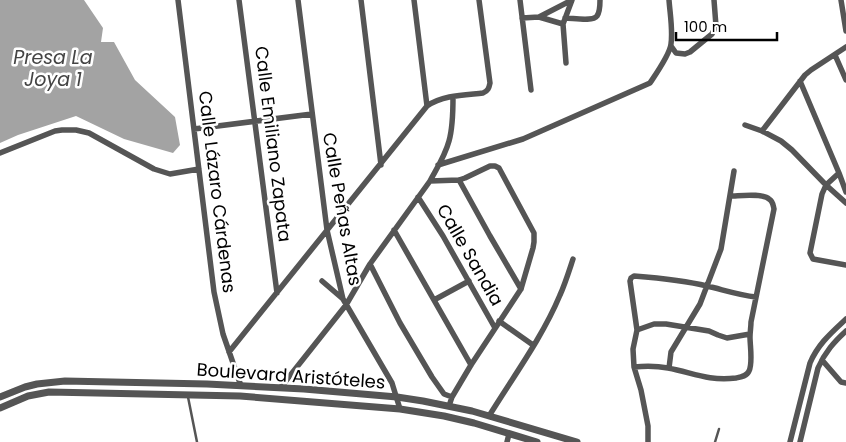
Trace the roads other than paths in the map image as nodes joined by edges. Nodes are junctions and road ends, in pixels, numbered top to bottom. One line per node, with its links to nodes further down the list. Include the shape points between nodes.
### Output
1 (178, 0): 29 (street, Calle Lázaro Cárdenas)
2 (239, 0): 27 (street, Calle Emiliano Zapata)
3 (298, 0): 26 (street, Calle Peñas Altas)
4 (361, 0): 32 (street)
5 (414, 0): 25 (street)
6 (479, 0): 24 (street, via 489,88 484,93)
7 (520, 0): 14 (street)
8 (600, 0): 15 (street, via 596,18)
9 (668, 0): 17 (street)
10 (714, 0): 17 (street, via 716,26 712,34 685,54 676,53)
11 (841, 0): 16 (street)
12 (571, 1): 13 (street); 15 (street)
13 (539, 16): 14 (street); 15 (street)
14 (522, 18): 23 (street)
15 (564, 21): 20 (street)
16 (846, 31)
17 (671, 46): 33 (street, via 650,83 523,140)
18 (846, 47): 19 (street)
19 (836, 55): 21 (street); 22 (street)
20 (566, 63)
21 (846, 80)
22 (800, 81): 30 (street); 36 (street)
23 (530, 90)
24 (453, 97): 25 (street); 33 (street, via 450,140)
25 (428, 106): 32 (street)
26 (312, 114): 27 (street); 44 (street, Calle Peñas Altas)
27 (254, 121): 29 (street); 53 (street, Calle Emiliano Zapata)
28 (745, 125): 30 (street)
29 (194, 129): 34 (street, Calle Lázaro Cárdenas)
30 (762, 131): 39 (street, via 792,150)
31 (0, 153): 34 (street, via 55,131 76,130 89,133 154,170 170,174)
32 (381, 164): 44 (street)
33 (438, 165): 38 (street)
34 (199, 169): 67 (street, Calle Lázaro Cárdenas, via 214,292)
35 (734, 171): 41 (street)
36 (839, 173): 39 (street); 40 (street)
37 (458, 180): 38 (street); 52 (street); 52 (street, via 490,166 499,168 534,233)
38 (430, 181): 42 (street)
39 (826, 185): 43 (street); 48 (street, via 819,201 810,253 813,259)
40 (846, 192)
41 (730, 196): 51 (street, via 720,250); 54 (street, via 761,196 773,203)
42 (418, 197): 45 (street); 50 (street, Calle Sandia)
43 (846, 203)
44 (327, 230): 53 (street); 56 (street, Calle Peñas Altas)
45 (394, 230): 47 (street); 55 (street)
46 (573, 259): 66 (street, via 560,295)
47 (370, 264): 56 (street); 78 (street, via 400,324 432,377 444,394)
48 (846, 265)
49 (322, 281): 56 (street)
50 (469, 282): 55 (street); 60 (street, Calle Sandia)
51 (706, 286): 54 (street); 59 (street); 61 (street, via 634,276 630,281)
52 (521, 289): 58 (street)
53 (277, 293): 67 (street)
54 (756, 296): 63 (street)
55 (434, 300): 69 (street)
56 (344, 302): 74 (street); 77 (street, Calle Peñas Altas)
57 (846, 319): 64 (street)
58 (499, 321): 60 (street); 66 (street)
59 (686, 327): 61 (street, via 654,324); 63 (street, via 726,338); 71 (street, via 671,352)
60 (495, 328): 69 (street)
61 (637, 330): 70 (street)
62 (846, 331): 65 (street)
63 (750, 334): 71 (street, via 751,363 746,375 714,379)
64 (828, 336): 65 (street); 91 (street, via 810,363)
65 (834, 343): 68 (street)
66 (534, 345): 82 (street)
67 (229, 352): 73 (street, Calle Lázaro Cárdenas)
68 (822, 360): 72 (street, via 841,382); 92 (street)
69 (471, 365): 78 (street)
70 (634, 367): 71 (street); 89 (street, via 648,426)
71 (669, 368)
72 (846, 383)
73 (241, 386): 74 (street, Boulevard Aristóteles); 76 (street, Boulevard Aristóteles, via 65,381 37,384)
74 (281, 387): 77 (street, Boulevard Aristóteles)
75 (187, 395): 80 (street, Boulevard Aristóteles, via 49,392 28,396); 81 (street, Boulevard Aristóteles); 85 (lane)
76 (0, 397)
77 (397, 397): 79 (street, Boulevard Aristóteles); 81 (street, Calle Peñas Altas)
78 (452, 397): 79 (street)
79 (449, 406): 82 (street, Boulevard Aristóteles)
80 (0, 408)
81 (400, 409): 84 (street, Boulevard Aristóteles, via 437,414)
82 (489, 416): 88 (street, Boulevard Aristóteles)
83 (719, 429): 90 (lane)
84 (509, 434): 86 (street); 87 (street, Boulevard Aristóteles)
85 (196, 442)
86 (507, 442)
87 (537, 442)
88 (577, 442)
89 (648, 442)
90 (715, 442)
91 (790, 442)
92 (800, 442)

